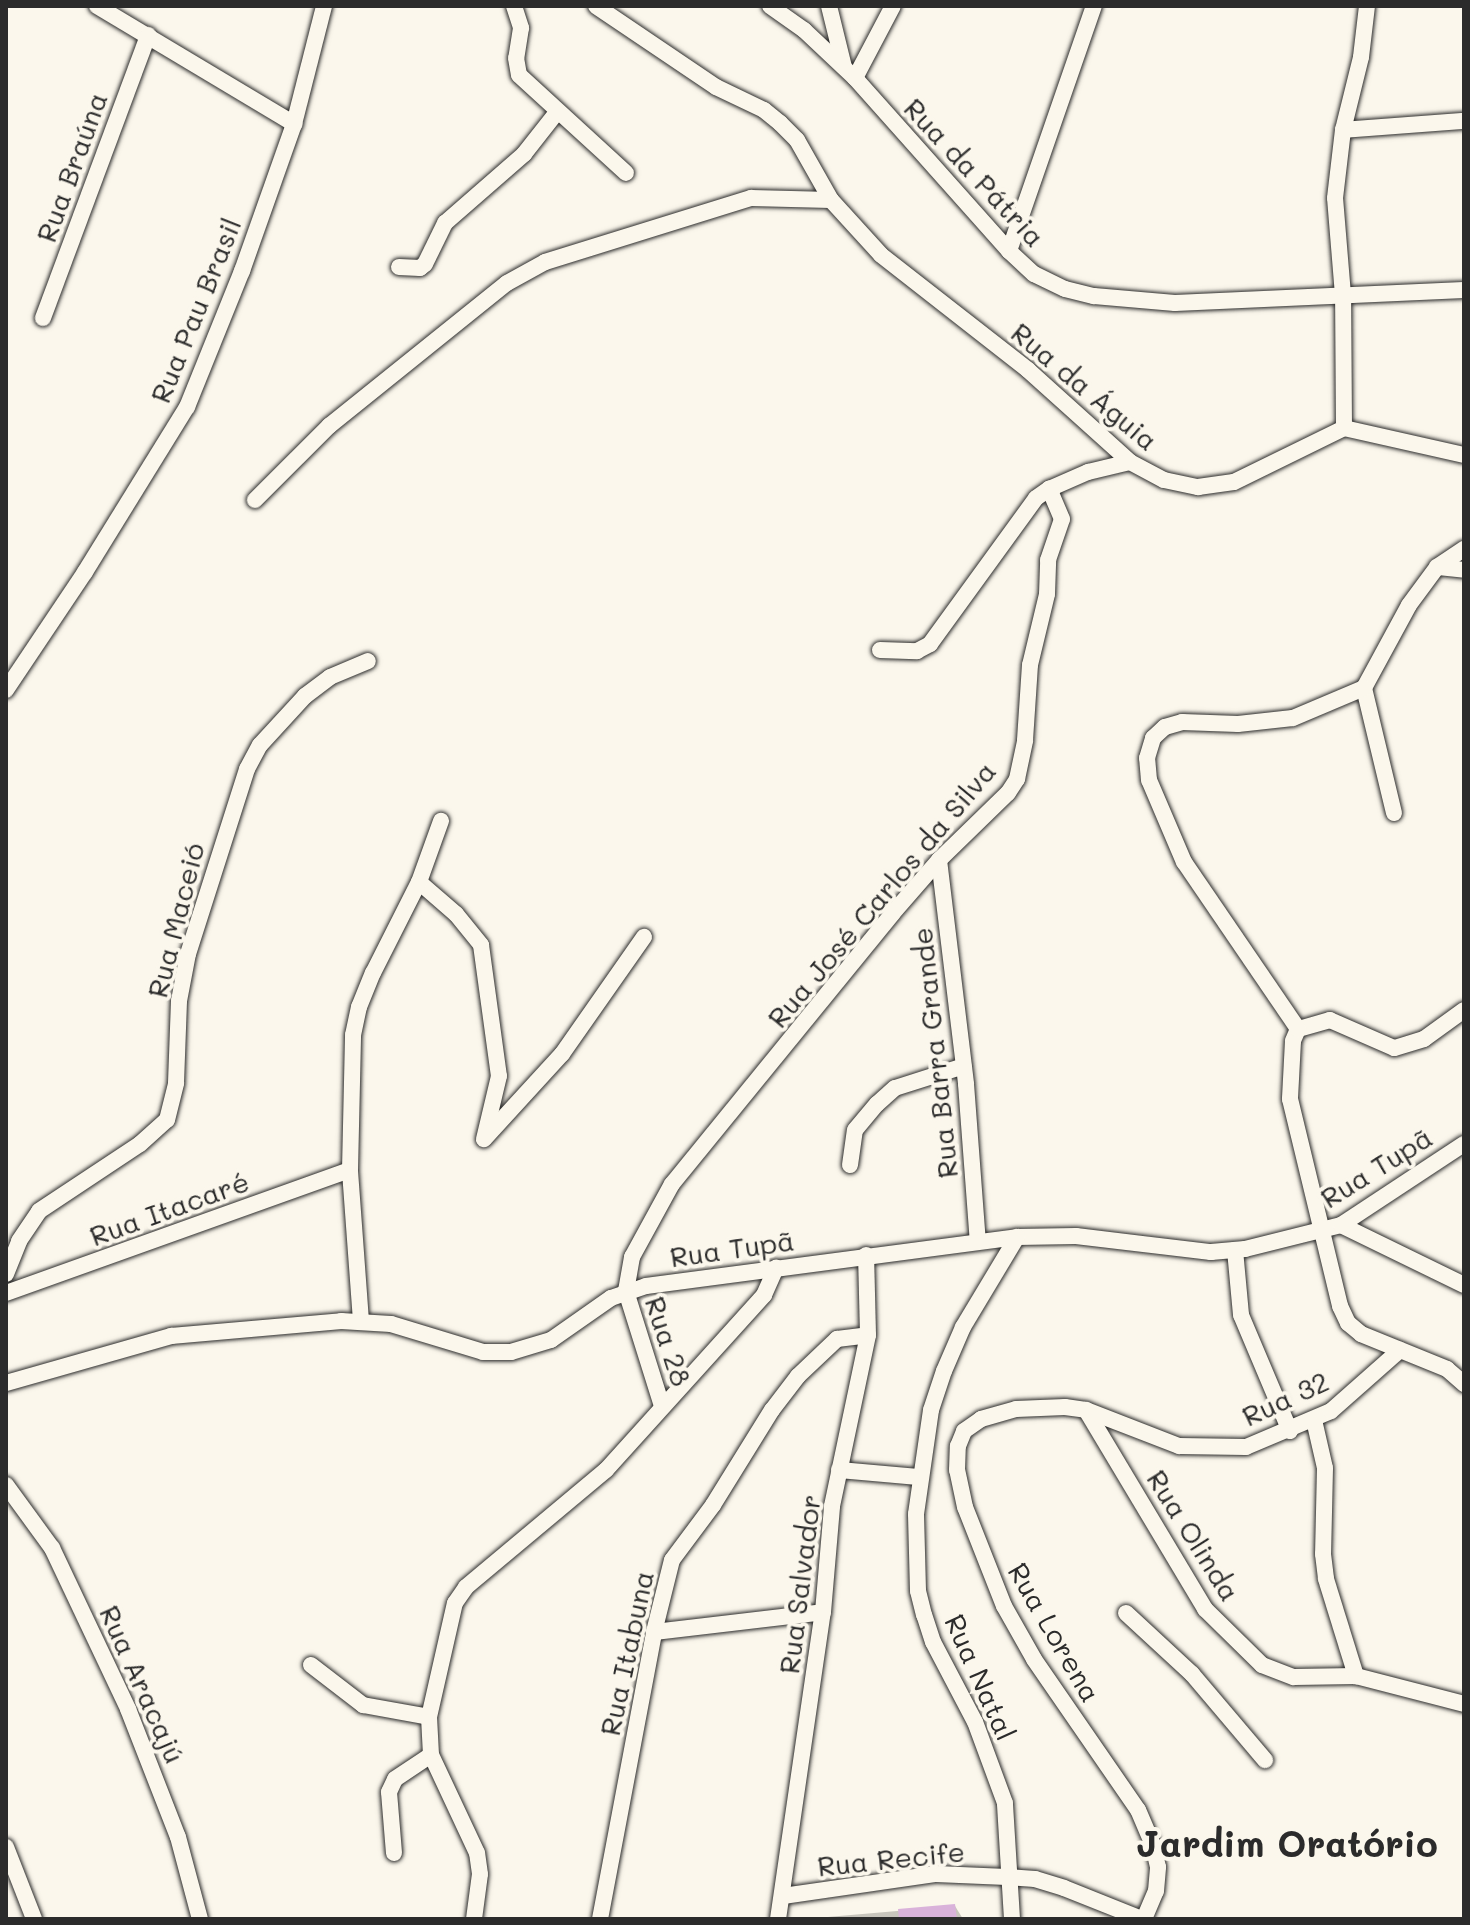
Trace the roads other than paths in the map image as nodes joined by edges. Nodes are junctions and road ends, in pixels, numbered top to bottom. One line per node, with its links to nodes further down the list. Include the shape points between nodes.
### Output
1 (97, 6): 10 (street)
2 (324, 6): 14 (street, Rua Pau Brasil)
3 (514, 6): 12 (street, via 521,28 519,75)
4 (596, 6): 17 (street, Rua da Águia, via 780,123 797,140)
5 (770, 6): 11 (street, Rua da Pátria)
6 (829, 6): 11 (street)
7 (893, 6): 11 (street)
8 (1094, 6): 18 (street)
9 (1367, 6): 15 (street)
10 (148, 35): 14 (street); 22 (street, Rua Braúna)
11 (850, 72): 18 (street, Rua da Pátria)
12 (557, 112): 16 (street); 19 (street, via 524,154 445,223 425,264)
13 (1464, 121): 15 (street)
14 (294, 124): 34 (street, Rua Pau Brasil, via 187,407)
15 (1343, 130): 21 (street, via 1335,198)
16 (626, 173)
17 (831, 200): 25 (street, Rua da Águia, via 881,255 1028,370); 27 (street, via 751,198 545,262 507,283 329,426)
18 (1009, 251): 21 (street, Rua da Pátria, via 1034,274 1094,296 1175,303)
19 (399, 267)
20 (1464, 290): 21 (street, Rua da Pátria)
21 (1343, 295): 23 (street)
22 (43, 318)
23 (1344, 428): 24 (street); 25 (street, Rua da Águia, via 1234,482 1198,487 1164,480)
24 (1464, 455)
25 (1130, 462): 26 (street)
26 (1049, 489): 31 (street, via 1036,498 930,644 917,651); 37 (street, Rua José Carlos da Silva, via 1062,519 1048,560 1047,594 1030,665 1022,763 1008,793)
27 (255, 500)
28 (1464, 549): 29 (street)
29 (1437, 567): 30 (street); 33 (street, via 1409,605)
30 (1464, 570)
31 (880, 650)
32 (368, 661): 52 (street, Rua Maceió, via 330,677 305,696 260,745 247,769 188,954 178,1014 176,1083 167,1120 39,1211)
33 (1364, 688): 35 (street); 41 (street, via 1293,718 1165,727 1153,738 1147,758 1149,780 1184,862)
34 (6, 690)
35 (1394, 813)
36 (441, 821): 38 (street)
37 (939, 860): 42 (street, Rua Barra Grande); 54 (street, Rua José Carlos da Silva, via 672,1184 632,1257)
38 (419, 882): 39 (street, via 481,945 499,1076 484,1139 562,1054); 45 (street, via 359,1007 350,1066)
39 (644, 937)
40 (1464, 1010): 41 (street, via 1424,1039 1394,1048 1330,1020)
41 (1298, 1029): 46 (street, via 1290,1099)
42 (964, 1066): 44 (street, via 895,1088 855,1130); 48 (street, Rua Barra Grande)
43 (1464, 1144): 46 (street, Rua Tupã)
44 (850, 1165)
45 (350, 1170): 55 (street, Rua Itacaré); 56 (street)
46 (1333, 1227): 49 (street, Rua Tupã); 53 (street); 58 (street, via 1340,1306 1348,1323)
47 (1017, 1237): 48 (street, Rua Tupã); 49 (street, Rua Tupã, via 1076,1236 1178,1250); 66 (street, Rua Natal, via 963,1327 944,1371)
48 (978, 1242): 50 (street, Rua Tupã)
49 (1235, 1250): 64 (street, via 1241,1315)
50 (866, 1255): 51 (street, Rua Tupã); 57 (street, Rua Salvador)
51 (776, 1268): 54 (street, Rua Tupã); 61 (street, via 764,1295)
52 (6, 1274)
53 (1464, 1285)
54 (626, 1291): 56 (street, Rua Tupã, via 551,1340 511,1352 483,1352 391,1324); 61 (street, Rua 28)
55 (6, 1293)
56 (361, 1321): 59 (street, Rua Tupã, via 171,1336)
57 (868, 1335): 65 (street, Rua Salvador); 70 (street, Rua Itabuna, via 853,1334 830,1344 772,1410 672,1560)
58 (1400, 1350): 60 (street, via 1447,1369); 63 (street, Rua 32, via 1371,1379)
59 (6, 1383)
60 (1464, 1384)
61 (662, 1406): 74 (street, via 606,1470 466,1587 455,1603)
62 (1086, 1410): 64 (street, Rua 32, via 1179,1446 1246,1447); 72 (street, Rua Olinda, via 1205,1609 1234,1640 1262,1665 1294,1677); 87 (street, Rua Lorena, via 1016,1409 981,1419 964,1431 957,1470 975,1537 1004,1606 1034,1659 1138,1810 1153,1845 1156,1891)
63 (1314, 1420): 64 (street, Rua 32); 72 (street, via 1325,1468 1326,1579)
64 (1290, 1431)
65 (839, 1470): 66 (street); 68 (street, Rua Salvador)
66 (919, 1477): 79 (street, Rua Natal, via 921,1603 933,1642 975,1722 1001,1791 1008,1826)
67 (6, 1485): 82 (street, Rua Aracajú, via 52,1548 128,1709 178,1837)
68 (823, 1612): 70 (street); 80 (street, Rua Salvador)
69 (1126, 1613): 76 (street, via 1192,1674)
70 (654, 1632): 84 (street, Rua Itabuna)
71 (311, 1665): 74 (street, via 363,1705)
72 (1356, 1676): 73 (street, Rua Olinda)
73 (1464, 1704)
74 (429, 1717): 75 (street)
75 (431, 1755): 78 (street, via 395,1779 389,1792); 83 (street, via 477,1853)
76 (1265, 1760)
77 (6, 1847): 81 (street)
78 (394, 1853)
79 (1007, 1877): 80 (street, Rua Recife, via 936,1874); 86 (street, Rua Natal); 87 (street, Rua Recife, via 1035,1879)
80 (783, 1896): 85 (street, Rua Salvador)
81 (34, 1919)
82 (200, 1919)
83 (474, 1919)
84 (600, 1919)
85 (778, 1919)
86 (1012, 1919)
87 (1143, 1919)

